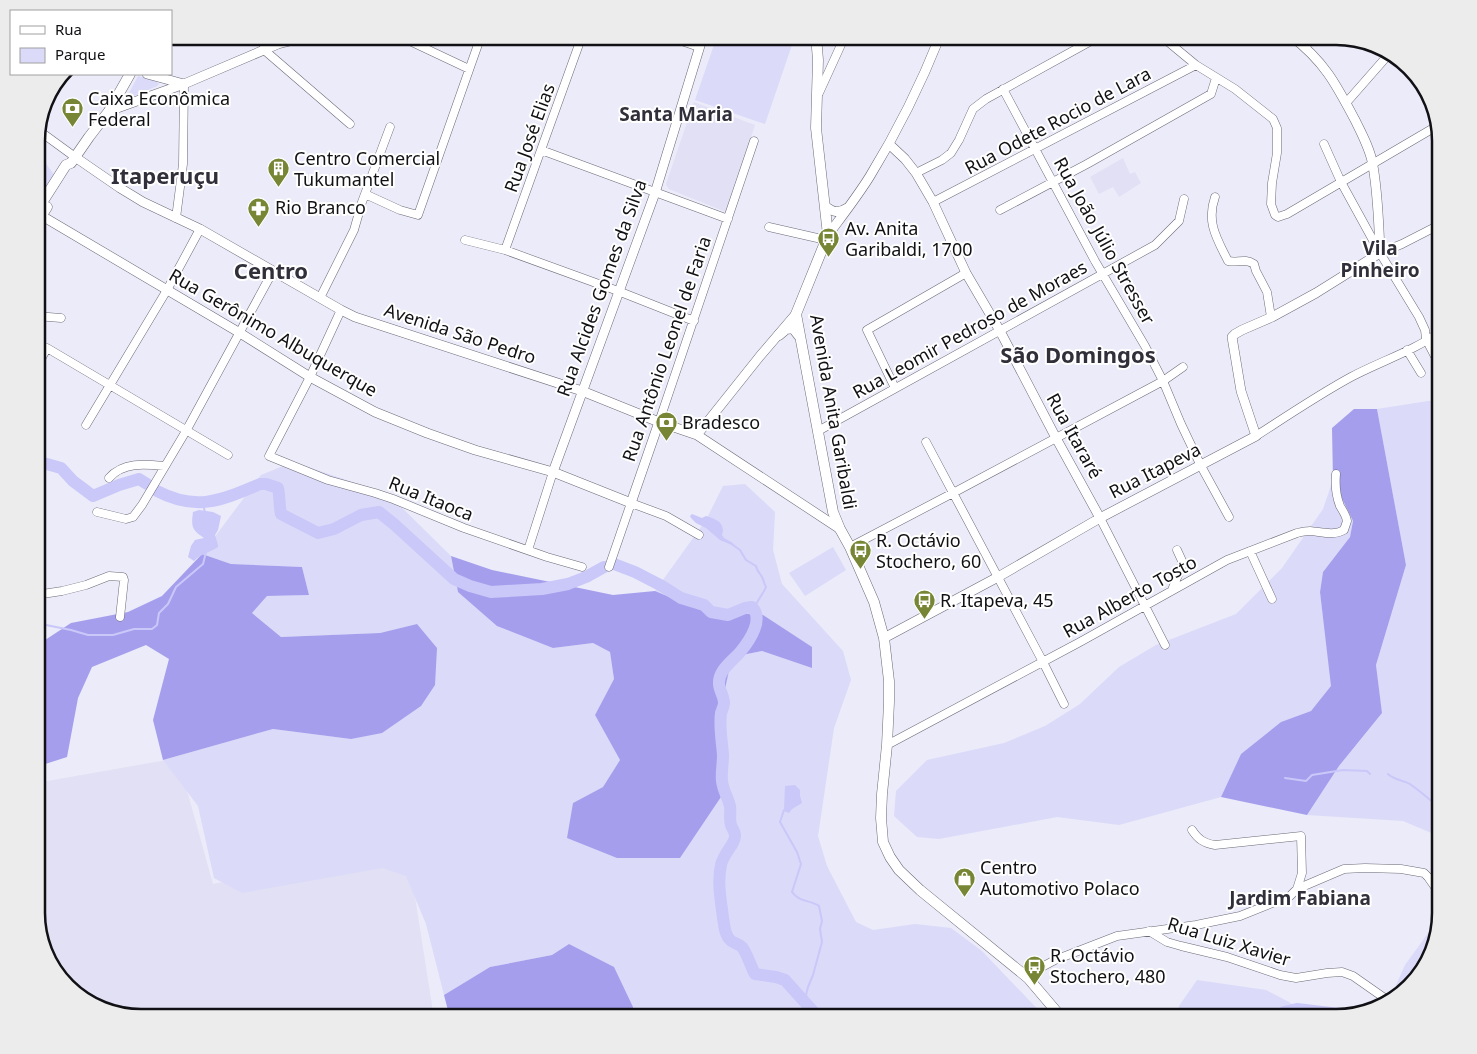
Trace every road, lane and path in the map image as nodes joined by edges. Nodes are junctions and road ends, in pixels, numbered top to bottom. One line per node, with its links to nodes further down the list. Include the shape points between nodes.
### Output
1 (274, 45): 13 (street)
2 (418, 45): 18 (street)
3 (478, 45): 18 (street)
4 (579, 45): 35 (street, Rua José Elias)
5 (693, 45): 12 (street)
6 (817, 45): 15 (main road, Avenida Anita Garibaldi)
7 (841, 45): 16 (street)
8 (936, 45): 32 (street)
9 (1084, 45): 23 (street)
10 (1172, 45): 17 (street)
11 (1304, 46): 25 (street, via 1331,76)
12 (699, 47): 41 (street, Rua Alcides Gomes da Silva)
13 (263, 49): 22 (street); 27 (street)
14 (1385, 59): 25 (street)
15 (818, 60): 16 (street, via 824,66); 24 (main road, Avenida Anita Garibaldi)
16 (834, 62): 24 (street)
17 (1196, 65): 21 (street); 34 (street, Rua Odete Rocio de Lara)
18 (469, 69): 42 (street, via 418,215)
19 (129, 75): 26 (main road)
20 (151, 75): 22 (street)
21 (1216, 78): 39 (street, via 1211,94); 40 (street, via 1273,119 1277,128 1271,204 1274,215 1287,214)
22 (184, 84): 26 (street); 50 (street, via 184,164)
23 (1003, 89): 34 (street, Rua João Júlio Stresser); 38 (street, via 973,109 951,153)
24 (817, 97): 47 (main road, Avenida Anita Garibaldi, via 816,128)
25 (1346, 103): 37 (street)
26 (109, 111): 36 (main road)
27 (350, 124)
28 (390, 126): 42 (street)
29 (1431, 130): 37 (street)
30 (45, 136): 36 (street)
31 (754, 141): 51 (street, Rua Antônio Leonel de Faria)
32 (889, 144): 38 (street, Rua Itararé); 48 (street)
33 (1324, 144): 40 (street)
34 (1036, 149): 39 (street, Rua João Júlio Stresser); 45 (street, Rua Odete Rocio de Lara)
35 (541, 150): 41 (street); 58 (street, Rua José Elias)
36 (73, 160): 46 (main road, via 66,165); 50 (street, Avenida São Pedro)
37 (1373, 164): 40 (street); 59 (street)
38 (916, 173): 45 (street, Rua Itararé)
39 (1053, 182): 49 (street); 62 (street, Rua João Júlio Stresser)
40 (1341, 182): 59 (street)
41 (655, 193): 51 (street); 64 (street, Rua Alcides Gomes da Silva)
42 (365, 194): 65 (street, via 354,230)
43 (1216, 197): 69 (street, via 1212,206 1212,226 1222,249 1228,261 1245,260 1254,264 1267,292)
44 (1184, 198): 62 (street, Rua Leomir Pedroso de Moraes, via 1180,221 1155,245)
45 (933, 202): 61 (street, Rua Itararé)
46 (45, 203)
47 (825, 206): 48 (street, via 837,212); 56 (main road, Avenida Anita Garibaldi)
48 (849, 207): 56 (street)
49 (1000, 210)
50 (176, 218): 54 (street, Avenida São Pedro)
51 (728, 219): 71 (street, Rua Antônio Leonel de Faria)
52 (45, 220): 63 (street, Rua Gerônimo Albuquerque)
53 (769, 227): 56 (street)
54 (200, 229): 60 (street, Avenida São Pedro); 63 (street)
55 (1432, 229): 59 (street)
56 (827, 238): 67 (main road, Avenida Anita Garibaldi)
57 (465, 240): 58 (street)
58 (505, 250): 64 (street)
59 (1380, 253): 69 (street); 76 (street, via 1420,317)
60 (273, 271): 65 (street, Avenida São Pedro); 73 (street)
61 (966, 273): 72 (street, Rua Itararé); 86 (street, via 867,330)
62 (1103, 274): 72 (street, Rua Leomir Pedroso de Moraes); 84 (street, Rua João Júlio Stresser)
63 (167, 290): 73 (street, Rua Gerônimo Albuquerque); 85 (street)
64 (618, 291): 71 (street); 87 (street, Rua Alcides Gomes da Silva)
65 (320, 298): 66 (street, Avenida São Pedro)
66 (341, 310): 83 (street); 87 (street, Avenida São Pedro)
67 (796, 314): 74 (street); 77 (main road, Avenida Anita Garibaldi)
68 (45, 317): 70 (street)
69 (1271, 317): 93 (street, via 1232,337 1242,391)
70 (60, 318)
71 (694, 321): 88 (street, Rua Antônio Leonel de Faria)
72 (1000, 331): 86 (street, Rua Leomir Pedroso de Moraes); 94 (street, Rua Itararé)
73 (240, 333): 83 (street, Rua Gerônimo Albuquerque); 90 (street)
74 (779, 335): 77 (main road, via 794,328); 92 (street)
75 (1432, 336): 76 (street, Rua Itapeva)
76 (1426, 340): 78 (street, Rua Itapeva); 79 (street)
77 (802, 343): 91 (main road, Avenida Anita Garibaldi)
78 (1407, 350): 82 (street); 93 (street, Rua Itapeva, via 1352,377)
79 (1432, 351)
80 (45, 352): 85 (street, via 47,348)
81 (1183, 367): 84 (street)
82 (1421, 373)
83 (310, 377): 99 (street, Rua Gerônimo Albuquerque, via 375,412 426,433); 112 (street, Rua Itaoca, via 269,456)
84 (1163, 381): 94 (street); 98 (street, Rua João Júlio Stresser)
85 (111, 385): 89 (street); 90 (street)
86 (895, 388): 91 (street, Rua Leomir Pedroso de Moraes)
87 (582, 391): 88 (street, Avenida São Pedro); 99 (street, Rua Alcides Gomes da Silva)
88 (659, 422): 92 (street, Avenida São Pedro); 104 (street, Rua Antônio Leonel de Faria)
89 (86, 425)
90 (186, 431): 96 (street); 97 (street)
91 (818, 431): 103 (main road, Avenida Anita Garibaldi)
92 (697, 435): 106 (street, Avenida São Pedro)
93 (1256, 436): 98 (street, Rua Itapeva)
94 (1056, 438): 102 (street); 108 (street, Rua Itararé)
95 (926, 442): 102 (street)
96 (228, 455)
97 (164, 466): 101 (street, via 128,466 116,470); 105 (street, via 132,517 126,519)
98 (1201, 466): 107 (street, Rua João Júlio Stresser); 108 (street, Rua Itapeva)
99 (553, 472): 104 (street, Rua Gerônimo Albuquerque); 112 (street, Rua Alcides Gomes da Silva)
100 (1336, 474): 114 (street, Rua Alberto Tosto, via 1337,495 1347,521 1344,530 1334,534 1297,533)
101 (108, 478)
102 (953, 494): 111 (street); 117 (street)
103 (831, 502): 106 (street, via 826,512); 109 (main road, Avenida Anita Garibaldi)
104 (631, 503): 110 (street, Rua Gerônimo Albuquerque, via 666,516); 116 (street, Rua Antônio Leonel de Faria)
105 (97, 512)
106 (817, 514): 109 (street, Avenida São Pedro)
107 (1229, 517)
108 (1100, 518): 117 (street, Rua Itapeva); 121 (street, Rua Itararé)
109 (840, 529): 111 (main road, Avenida Anita Garibaldi)
110 (699, 535)
111 (850, 547): 123 (main road, Avenida Anita Garibaldi, via 874,602)
112 (528, 550): 115 (street, Rua Itaoca)
113 (1177, 550): 118 (street, via 1183,563)
114 (1250, 551): 118 (street, Rua Alberto Tosto); 120 (street)
115 (582, 567)
116 (609, 567)
117 (998, 577): 123 (street, Rua Itapeva); 125 (street)
118 (1172, 590): 121 (street, Rua Alberto Tosto)
119 (45, 594): 122 (street, via 62,592 109,576 120,576 124,580)
120 (1272, 599)
121 (1145, 605): 124 (street, Rua Itararé); 125 (street, Rua Alberto Tosto)
122 (120, 618)
123 (884, 638): 127 (main road, Avenida Anita Garibaldi, via 889,681)
124 (1165, 644)
125 (1043, 662): 126 (street); 127 (street, Rua Alberto Tosto)
126 (1064, 704)
127 (887, 745): 132 (main road, Avenida Anita Garibaldi, via 881,818 883,842 890,857 920,890)
128 (1192, 830): 130 (street, via 1204,843 1215,845 1301,836 1302,873)
129 (1432, 883): 130 (street, via 1424,873 1365,868 1344,869)
130 (1297, 889): 131 (street, via 1281,901 1240,916)
131 (1149, 931): 132 (street, via 1117,936 1078,950 1040,968); 133 (street, Rua Luiz Xavier, via 1167,942 1227,957 1280,976 1296,978 1342,972)
132 (1028, 978): 134 (main road, Avenida Anita Garibaldi)
133 (1382, 997)
134 (1054, 1009)

